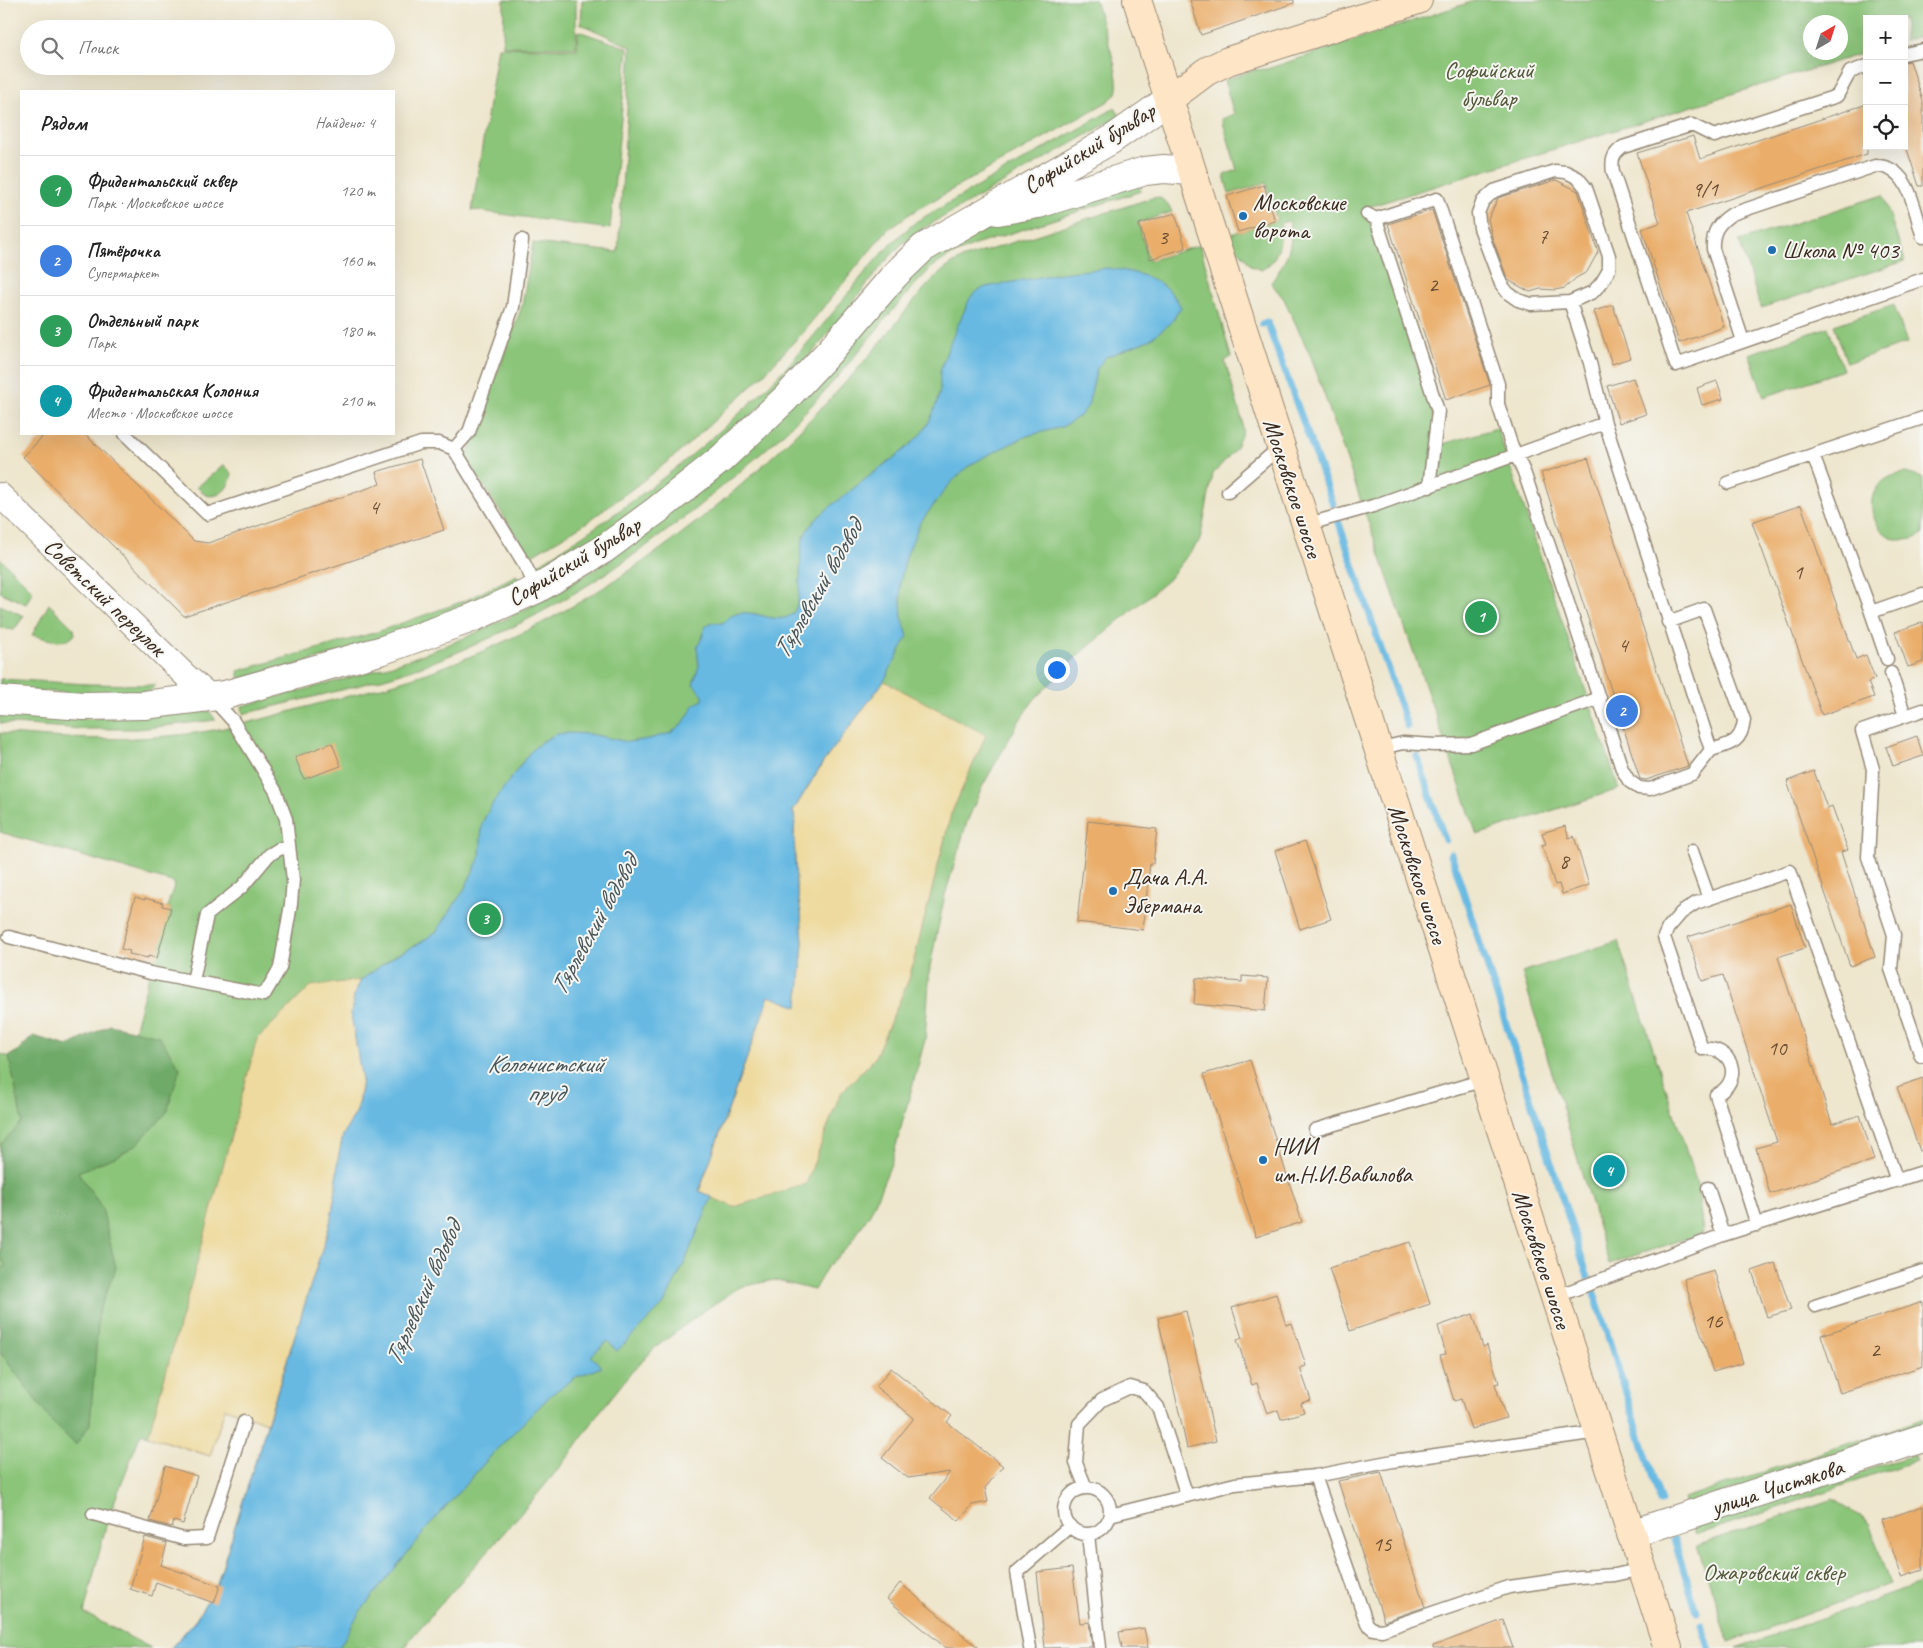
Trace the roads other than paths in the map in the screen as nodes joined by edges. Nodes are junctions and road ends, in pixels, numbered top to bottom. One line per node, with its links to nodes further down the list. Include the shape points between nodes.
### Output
1 (1137, 0): 6 (main road, Московское шоссе)
2 (1418, 0): 6 (main road, Софийский бульвар, via 1228,62 1207,71)
3 (1923, 50): 4 (lane)
4 (1908, 53)
5 (1863, 67): 13 (lane, via 1850,72 1837,96 1714,136 1692,125 1623,147 1611,161 1676,365)
6 (1168, 100): 7 (main road, Московское шоссе); 8 (street, Софийский бульвар, via 1111,140)
7 (1191, 171): 8 (street, Софийский бульвар, via 1145,171 1038,204); 17 (main road, Московское шоссе)
8 (984, 213): 26 (street, Софийский бульвар, via 923,248 785,399 721,459 604,549)
9 (1923, 237): 13 (lane, via 1903,179 1894,170 1882,166 1732,214 1713,234 1713,249)
10 (522, 240): 18 (lane, via 514,307 470,432)
11 (1923, 279): 13 (lane)
12 (1570, 302): 12 (lane, via 1531,304 1518,300 1501,284 1480,228 1478,213 1483,201 1494,192 1555,171 1578,178 1586,188 1609,256 1609,270 1593,292); 15 (lane, via 1590,363)
13 (1742, 342)
14 (1923, 418): 20 (lane)
15 (1604, 423): 19 (lane); 29 (lane)
16 (126, 435): 18 (lane, via 207,514 421,443 439,443)
17 (1280, 447): 23 (lane); 25 (main road, Московское шоссе)
18 (454, 449): 26 (lane)
19 (1516, 455): 22 (lane); 22 (lane, via 1498,404 1498,384 1437,199 1372,217 1438,411); 33 (lane)
20 (1813, 455): 21 (lane); 28 (lane)
21 (1728, 483)
22 (1429, 487): 25 (lane)
23 (1228, 492)
24 (0, 495): 32 (street, Советский переулок)
25 (1305, 525): 37 (main road, Московское шоссе)
26 (537, 589): 32 (street, Софийский бульвар, via 472,618 383,650)
27 (1923, 594): 28 (lane)
28 (1871, 612): 30 (lane)
29 (1668, 622): 38 (lane); 38 (lane, via 1704,609 1744,720 1743,731 1737,739)
30 (1887, 659)
31 (1891, 673): 36 (lane)
32 (210, 698): 34 (street, Софийский бульвар, via 114,706); 39 (lane, via 233,721 276,792 286,819)
33 (1600, 698): 37 (lane, via 1471,744 1403,743); 38 (lane, via 1622,769 1629,781 1639,788 1650,789 1692,774)
34 (0, 700)
35 (1923, 710): 36 (lane)
36 (1905, 716): 44 (lane, via 1862,731 1873,769 1868,857 1894,935 1891,969)
37 (1377, 749): 45 (main road, Московское шоссе)
38 (1711, 750)
39 (289, 847): 43 (lane, via 269,855 242,887 206,914); 43 (lane, via 293,880 291,904 280,968 264,995)
40 (1692, 851): 41 (lane)
41 (1709, 899): 48 (lane, via 1790,871); 50 (lane, via 1681,913 1664,937 1702,1049 1716,1049 1728,1058 1731,1065 1728,1086 1716,1095)
42 (9, 938): 43 (lane)
43 (192, 981)
44 (1923, 1055)
45 (1484, 1080): 46 (lane); 53 (main road, Московское шоссе)
46 (1315, 1130)
47 (1923, 1172): 48 (lane)
48 (1897, 1181): 50 (lane)
49 (1708, 1188): 51 (lane)
50 (1757, 1225): 51 (lane)
51 (1723, 1235): 53 (lane)
52 (1923, 1271): 54 (lane)
53 (1554, 1297): 56 (main road, Московское шоссе)
54 (1815, 1306)
55 (244, 1422): 61 (lane, via 207,1538 184,1539)
56 (1598, 1432): 58 (lane, via 1393,1461); 65 (main road, Московское шоссе)
57 (1923, 1438): 65 (street, улица Чистякова)
58 (1315, 1476): 60 (lane, via 1235,1484); 66 (lane, via 1367,1624 1373,1629 1382,1630 1509,1587)
59 (1086, 1488): 60 (lane, via 1076,1463 1079,1424 1102,1400 1130,1387 1144,1391 1158,1407); 62 (lane, via 1100,1491 1105,1496); 63 (lane, via 1074,1492 1066,1504 1064,1512)
60 (1187, 1496): 62 (lane)
61 (93, 1514)
62 (1110, 1515): 64 (lane, via 1103,1528)
63 (1070, 1526): 64 (lane); 67 (lane, via 1018,1572)
64 (1088, 1534): 68 (lane)
65 (1631, 1534): 66 (main road, Московское шоссе)
66 (1642, 1569): 69 (main road, Московское шоссе)
67 (1030, 1648)
68 (1100, 1648)
69 (1668, 1648)

